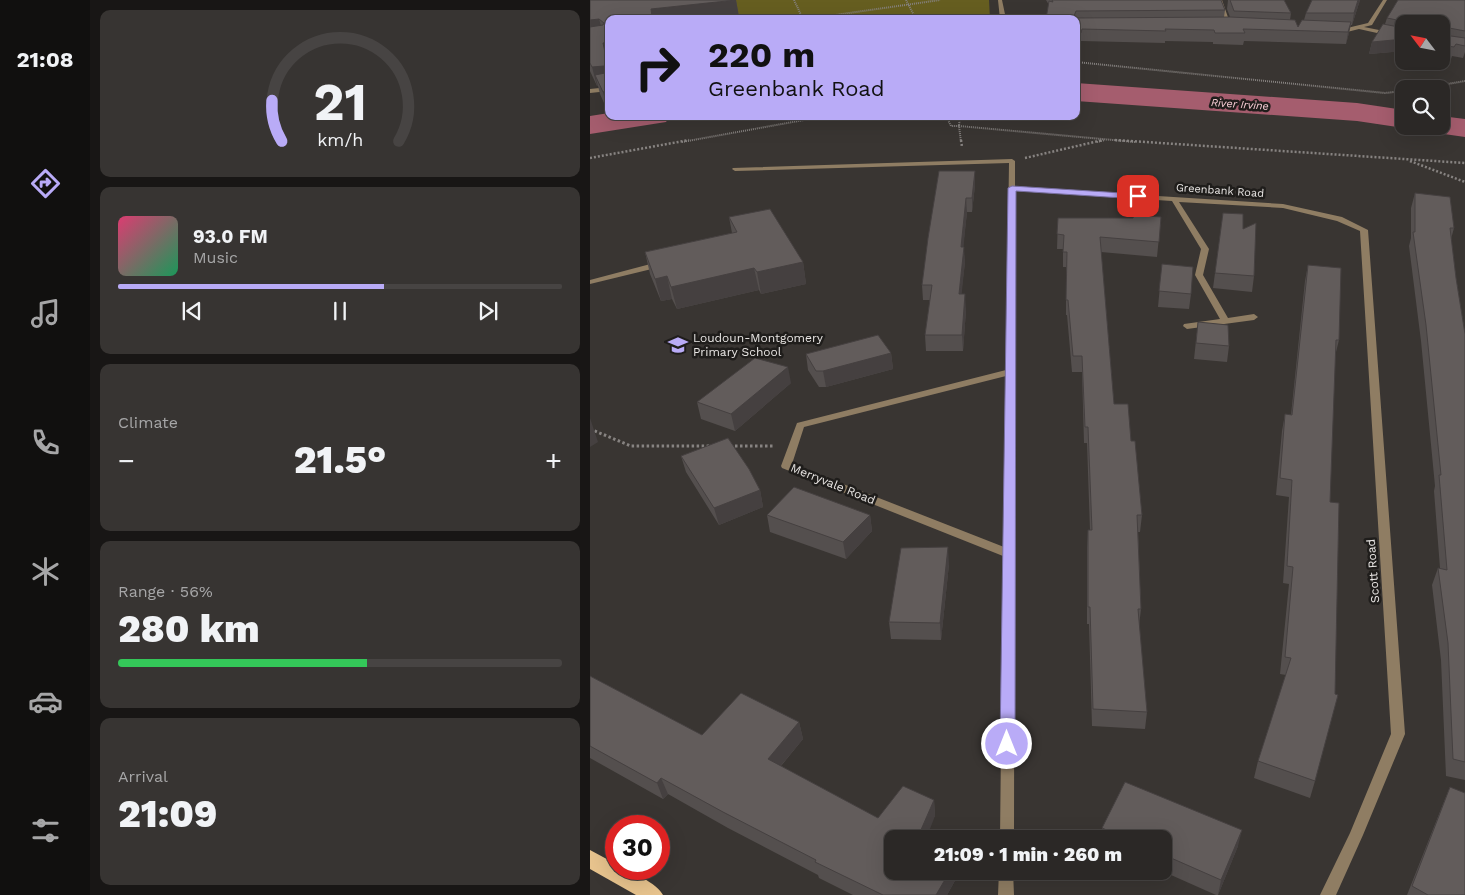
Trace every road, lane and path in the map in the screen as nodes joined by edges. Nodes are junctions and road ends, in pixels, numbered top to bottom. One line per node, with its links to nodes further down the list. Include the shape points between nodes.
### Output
1 (794, 0): 8 (path)
2 (906, 0): 7 (path)
3 (940, 0): 7 (path)
4 (1000, 0): 11 (street)
5 (1220, 0): 13 (street)
6 (1385, 0): 15 (street, via 1370,24)
7 (908, 6): 9 (path); 10 (path)
8 (801, 15)
9 (838, 15)
10 (914, 15)
11 (1002, 15)
12 (1219, 25): 13 (street)
13 (1229, 25): 14 (street)
14 (1238, 25)
15 (1358, 27): 16 (street); 17 (street)
16 (1327, 29)
17 (1395, 35)
18 (1080, 62): 23 (path)
19 (1465, 81): 20 (path)
20 (1450, 84)
21 (605, 90): 22 (street)
22 (590, 91)
23 (1395, 92)
24 (804, 120): 29 (path)
25 (948, 120): 27 (path, via 951,126)
26 (960, 120): 27 (path)
27 (959, 126): 28 (path); 32 (path)
28 (1108, 140): 30 (path); 31 (path)
29 (590, 158)
30 (1012, 160): 32 (street); 36 (street)
31 (1407, 160): 33 (path); 35 (path)
32 (965, 162): 34 (street)
33 (1465, 163)
34 (735, 169)
35 (1465, 182)
36 (1012, 188): 37 (street, Greenbank Road); 44 (street)
37 (1174, 199): 38 (street, Greenbank Road, via 1283,206 1338,219); 42 (street, via 1205,249 1199,276)
38 (1364, 230): 55 (street, Scott Road, via 1398,734)
39 (672, 261): 40 (street)
40 (590, 282)
41 (1254, 317): 42 (street)
42 (1225, 321): 43 (street)
43 (1187, 326)
44 (1010, 372): 48 (street, Merryvale Road, via 800,425); 49 (street)
45 (590, 429): 46 (path, via 632,446)
46 (717, 446)
47 (726, 446): 48 (path)
48 (793, 446): 49 (street, Merryvale Road, via 786,466)
49 (1009, 554): 50 (street)
50 (1006, 830)
51 (590, 858): 53 (main road)
52 (1006, 880): 54 (street)
53 (654, 895)
54 (1006, 895)
55 (1328, 895)

